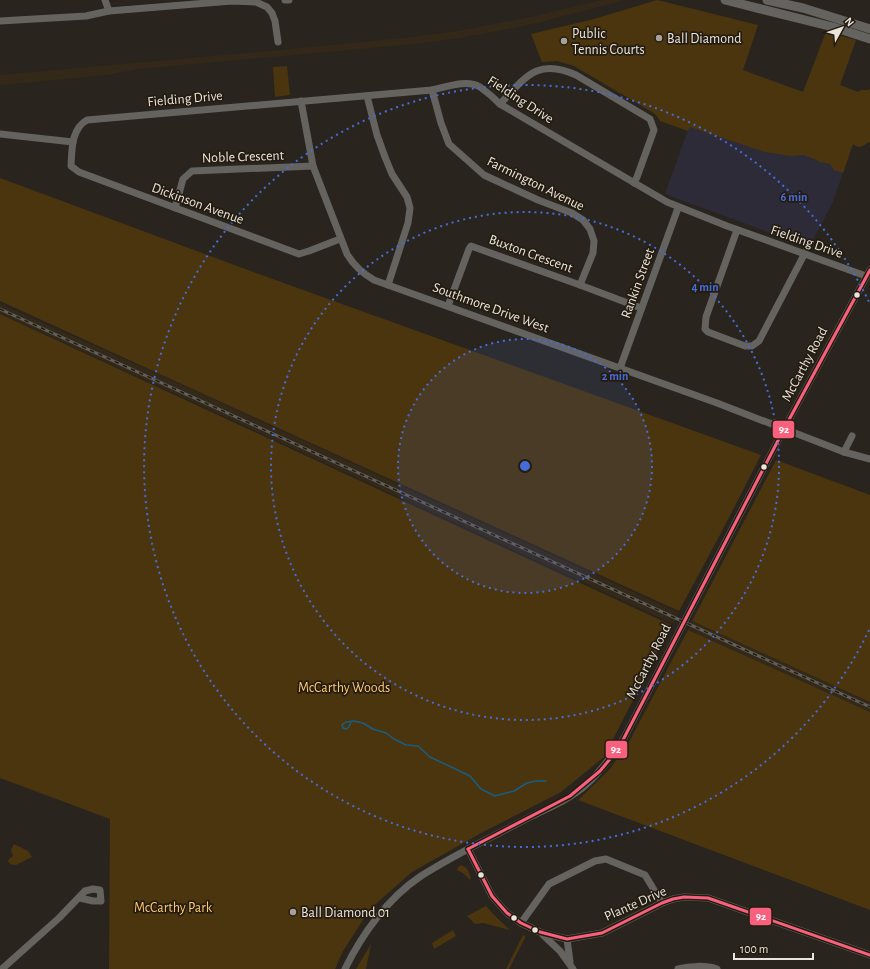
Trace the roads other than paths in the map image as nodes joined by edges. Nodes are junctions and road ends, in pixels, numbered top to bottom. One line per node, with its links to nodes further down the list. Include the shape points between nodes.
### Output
1 (106, 0): 4 (street)
2 (725, 0): 7 (main road)
3 (766, 0): 6 (main road, via 803,8)
4 (109, 12): 5 (street, via 86,16); 8 (street, via 232,1 256,2 267,7 272,13)
5 (0, 21)
6 (870, 29)
7 (870, 39)
8 (278, 42)
9 (432, 90): 10 (street, Fielding Drive); 12 (street, Fielding Drive, via 455,85 475,85); 24 (street, Farmington Avenue, via 449,144 484,175 572,213 583,220 590,229 594,241 593,253)
10 (367, 96): 11 (street, Fielding Drive); 23 (street, via 385,157 392,174 407,197 410,208 408,223)
11 (301, 101): 14 (street, Fielding Drive, via 87,120 77,129); 15 (street, Southmore Drive West)
12 (500, 104): 16 (street, Fielding Drive); 16 (street, via 529,75 539,70 551,68 576,75 650,119 654,130)
13 (0, 134): 14 (street)
14 (73, 142): 17 (street, Dickinson Avenue, via 71,166 74,170)
15 (313, 166): 17 (street, Noble Crescent, via 192,171 183,179); 20 (street, Southmore Drive West)
16 (634, 183): 18 (street, Fielding Drive)
17 (175, 208): 20 (street, Dickinson Avenue, via 299,254)
18 (678, 208): 19 (street, Fielding Drive); 26 (street, Rankin Street)
19 (737, 230): 21 (street, Fielding Drive); 21 (street, via 706,317 705,329 745,346 752,346 759,341)
20 (340, 239): 23 (street, Southmore Drive West, via 353,265 374,280)
21 (805, 254): 22 (street, Fielding Drive)
22 (868, 273): 28 (street, McCarthy Road)
23 (388, 285): 25 (street, Southmore Drive West)
24 (580, 285): 25 (street, Buxton Crescent, via 472,246 468,249); 26 (street, Buxton Crescent)
25 (448, 306): 27 (street, Southmore Drive West)
26 (641, 308): 27 (street, Rankin Street)
27 (620, 368): 28 (street, Southmore Drive West)
28 (784, 429): 30 (street, Southmore Drive West); 32 (street, McCarthy Road, via 624,738 610,759 585,785 564,800)
29 (852, 436): 30 (street)
30 (844, 452): 31 (street, Southmore Drive West)
31 (870, 459)
32 (468, 850): 35 (street, Plante Drive, via 494,899); 42 (street, McCarthy Road, via 420,877 393,900 365,934)
33 (80, 898): 41 (street)
34 (662, 903): 35 (street, via 645,875 606,859 595,861 549,884); 37 (street, Plante Drive, via 602,933); 38 (street, Plante Drive, via 684,897 708,898)
35 (521, 923): 36 (street, Plante Drive)
36 (540, 932): 37 (street, Plante Drive); 39 (street, via 552,942)
37 (567, 939): 39 (street)
38 (870, 955)
39 (572, 967)
40 (696, 968): 43 (street); 44 (street)
41 (2, 969)
42 (345, 969)
43 (678, 969)
44 (717, 969)

